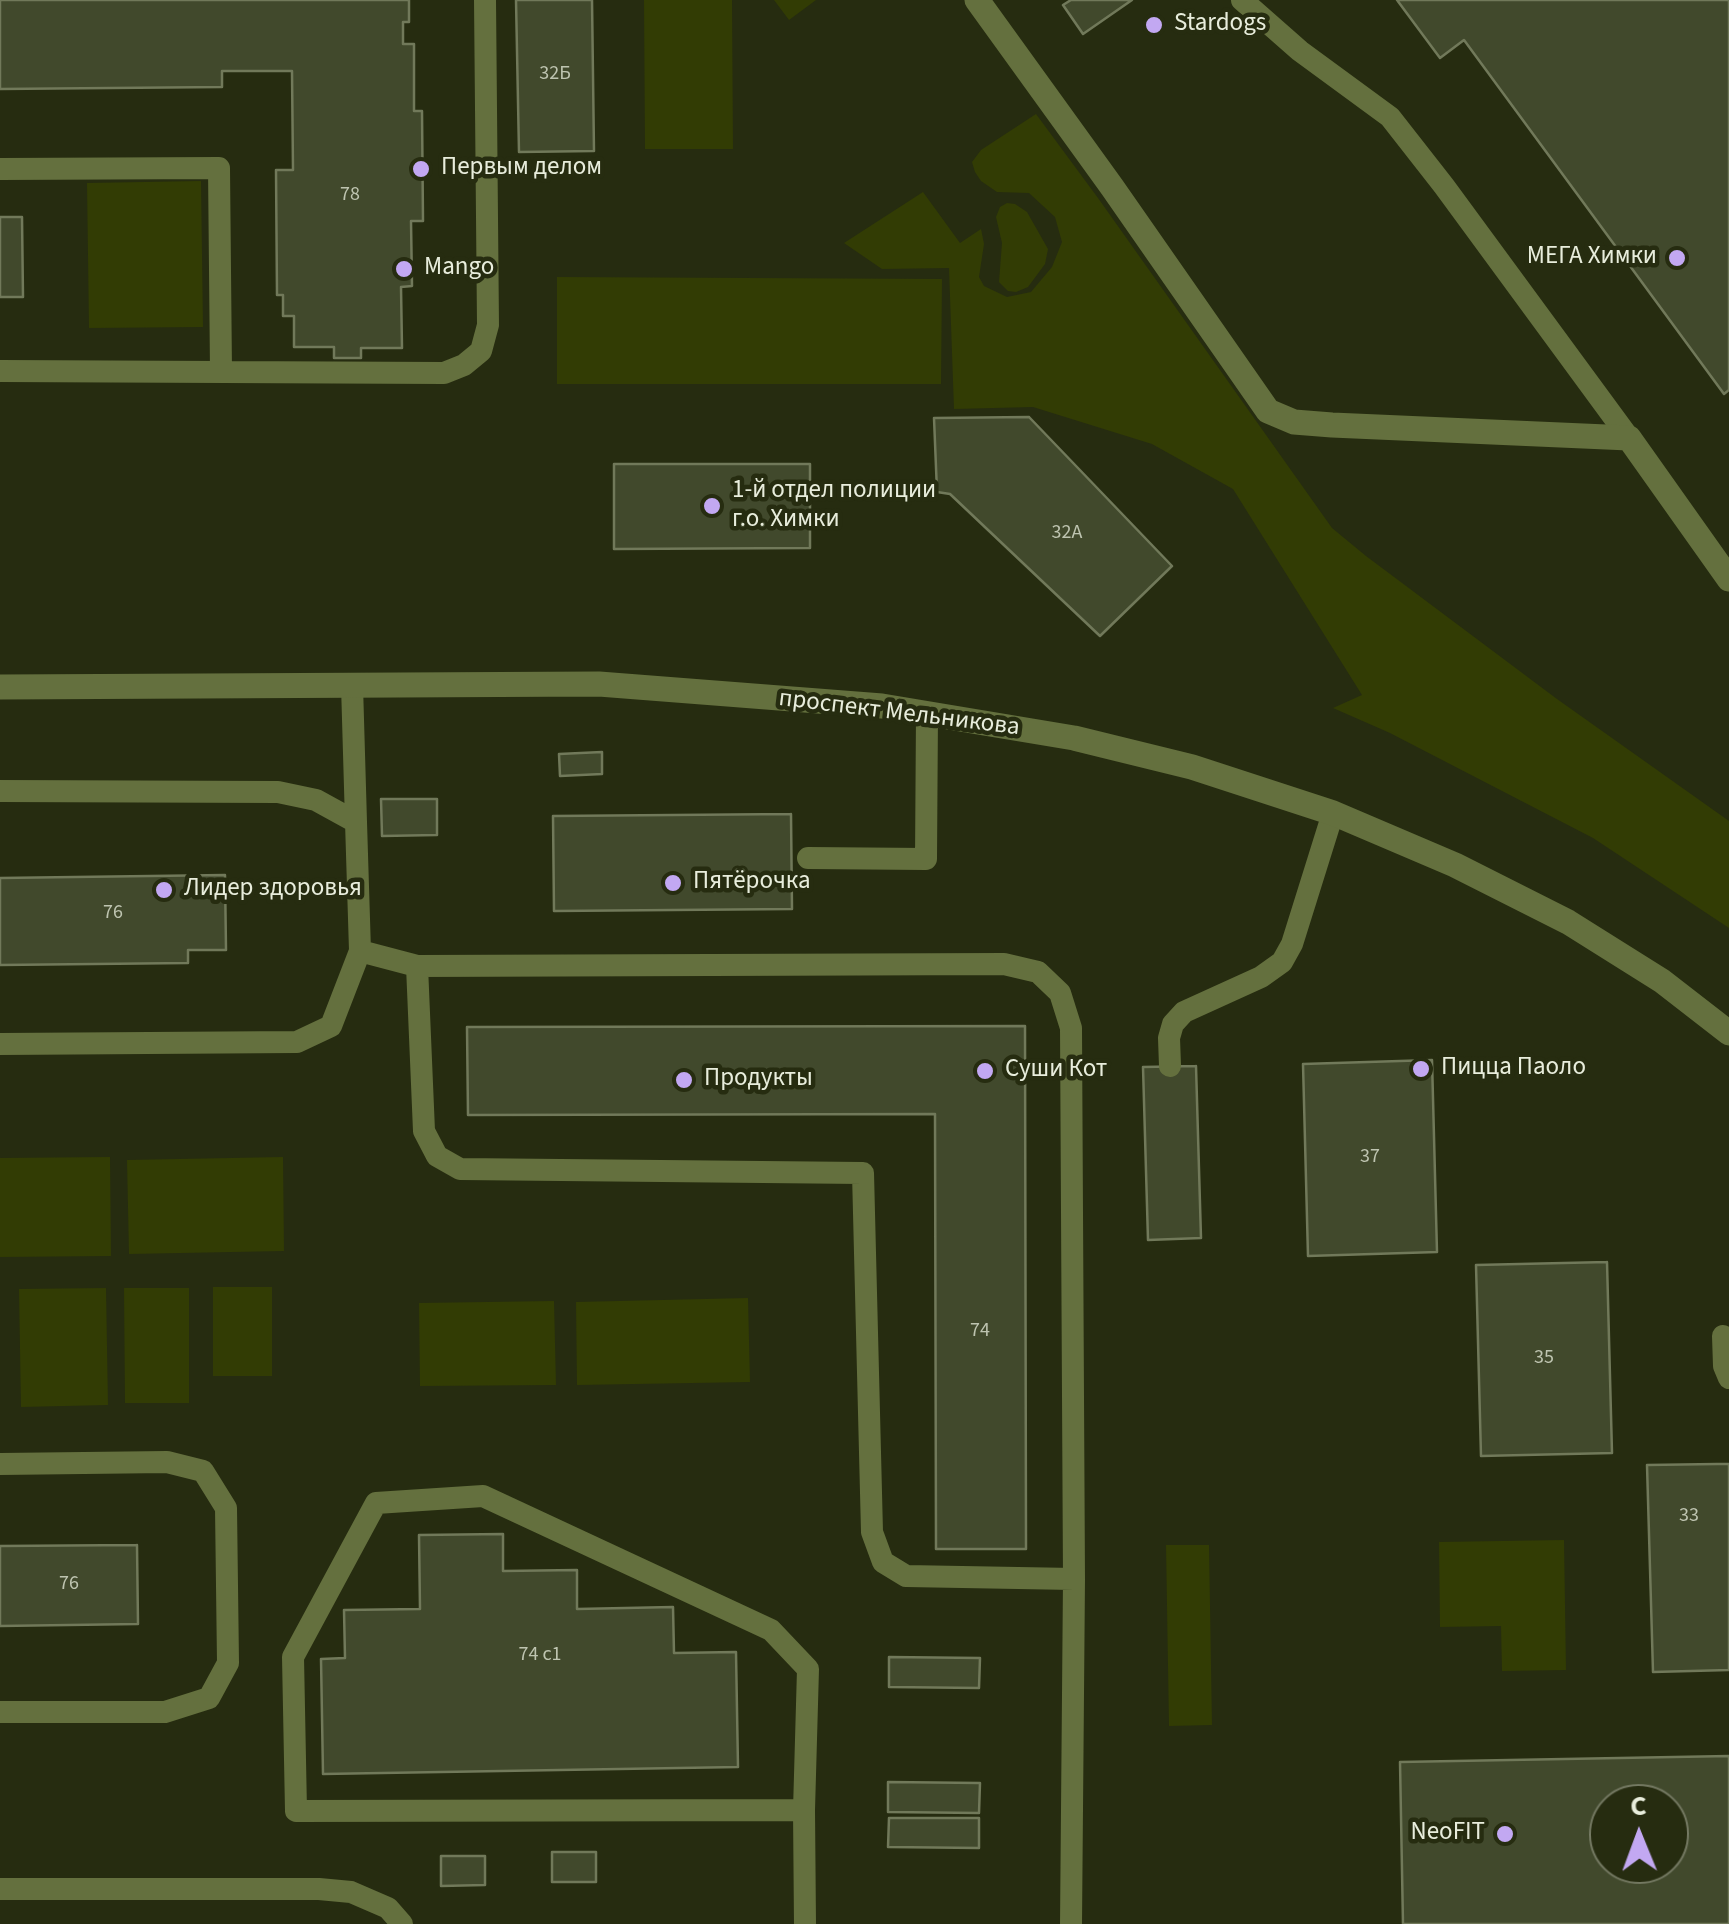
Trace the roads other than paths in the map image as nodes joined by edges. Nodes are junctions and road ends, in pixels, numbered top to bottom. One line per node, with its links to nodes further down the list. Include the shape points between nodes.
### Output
1 (485, 0): 5 (lane, via 488,325 481,351 444,373)
2 (978, 0): 7 (street, via 1268,410 1294,422 1332,425)
3 (1242, 0): 7 (lane, via 1390,117)
4 (0, 169): 5 (lane, via 220,168)
5 (222, 370): 6 (lane)
6 (0, 371)
7 (1629, 438): 8 (street)
8 (1729, 579)
9 (352, 685): 10 (street, проспект Мельникова); 11 (street, проспект Мельникова, via 599,684); 14 (lane)
10 (0, 687)
11 (927, 713): 13 (street, проспект Мельникова, via 1074,738); 15 (lane, via 926,858)
12 (0, 790): 14 (lane, via 278,792 316,800)
13 (1332, 813): 18 (street, проспект Мельникова, via 1455,864 1568,922); 20 (lane, via 1282,962 1184,1012 1172,1024)
14 (356, 822): 16 (lane)
15 (808, 858)
16 (360, 950): 17 (lane); 19 (lane, via 332,1026 297,1042)
17 (417, 966): 24 (lane, via 424,1131 437,1156 460,1168 863,1174 872,1532 883,1562 906,1576); 24 (lane, via 1004,964 1038,972 1060,993 1071,1028)
18 (1729, 1033)
19 (0, 1044)
20 (1170, 1066)
21 (1723, 1336): 22 (lane)
22 (1729, 1378)
23 (0, 1464): 25 (lane, via 166,1462 203,1472 226,1508 228,1663 209,1698 164,1712)
24 (1074, 1579): 30 (lane)
25 (0, 1712)
26 (804, 1810): 26 (lane, via 808,1669 770,1630 483,1496 376,1503 293,1656 296,1811); 29 (lane)
27 (0, 1889): 28 (lane, via 318,1889 351,1892 388,1908)
28 (402, 1924)
29 (805, 1924)
30 (1071, 1924)

